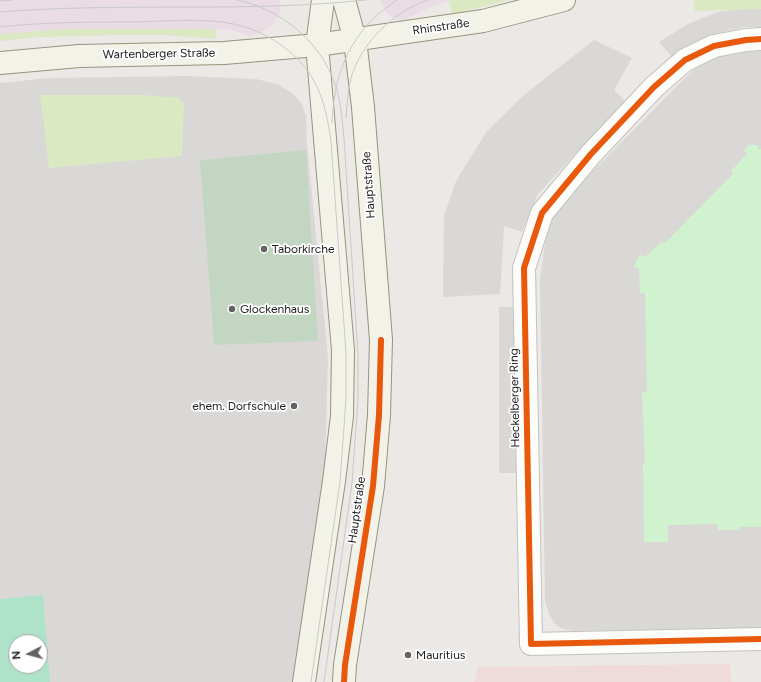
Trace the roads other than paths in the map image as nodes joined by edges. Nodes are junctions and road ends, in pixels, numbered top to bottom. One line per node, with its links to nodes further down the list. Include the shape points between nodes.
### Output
1 (323, 0): 6 (main road)
2 (344, 0): 5 (main road, Hauptstraße)
3 (564, 0): 5 (main road, Rhinstraße, via 483,21)
4 (761, 39): 8 (street, Heckelberger Ring, via 714,46 685,60 654,87 591,154 542,213 524,268 531,644)
5 (355, 40): 6 (main road, Rhinstraße); 10 (main road, Hauptstraße, via 365,128 381,340 373,478)
6 (317, 45): 7 (main road, Wartenberger Straße, via 224,53 79,56); 9 (main road, via 343,350 342,416)
7 (0, 64)
8 (761, 639)
9 (304, 682)
10 (344, 682)

